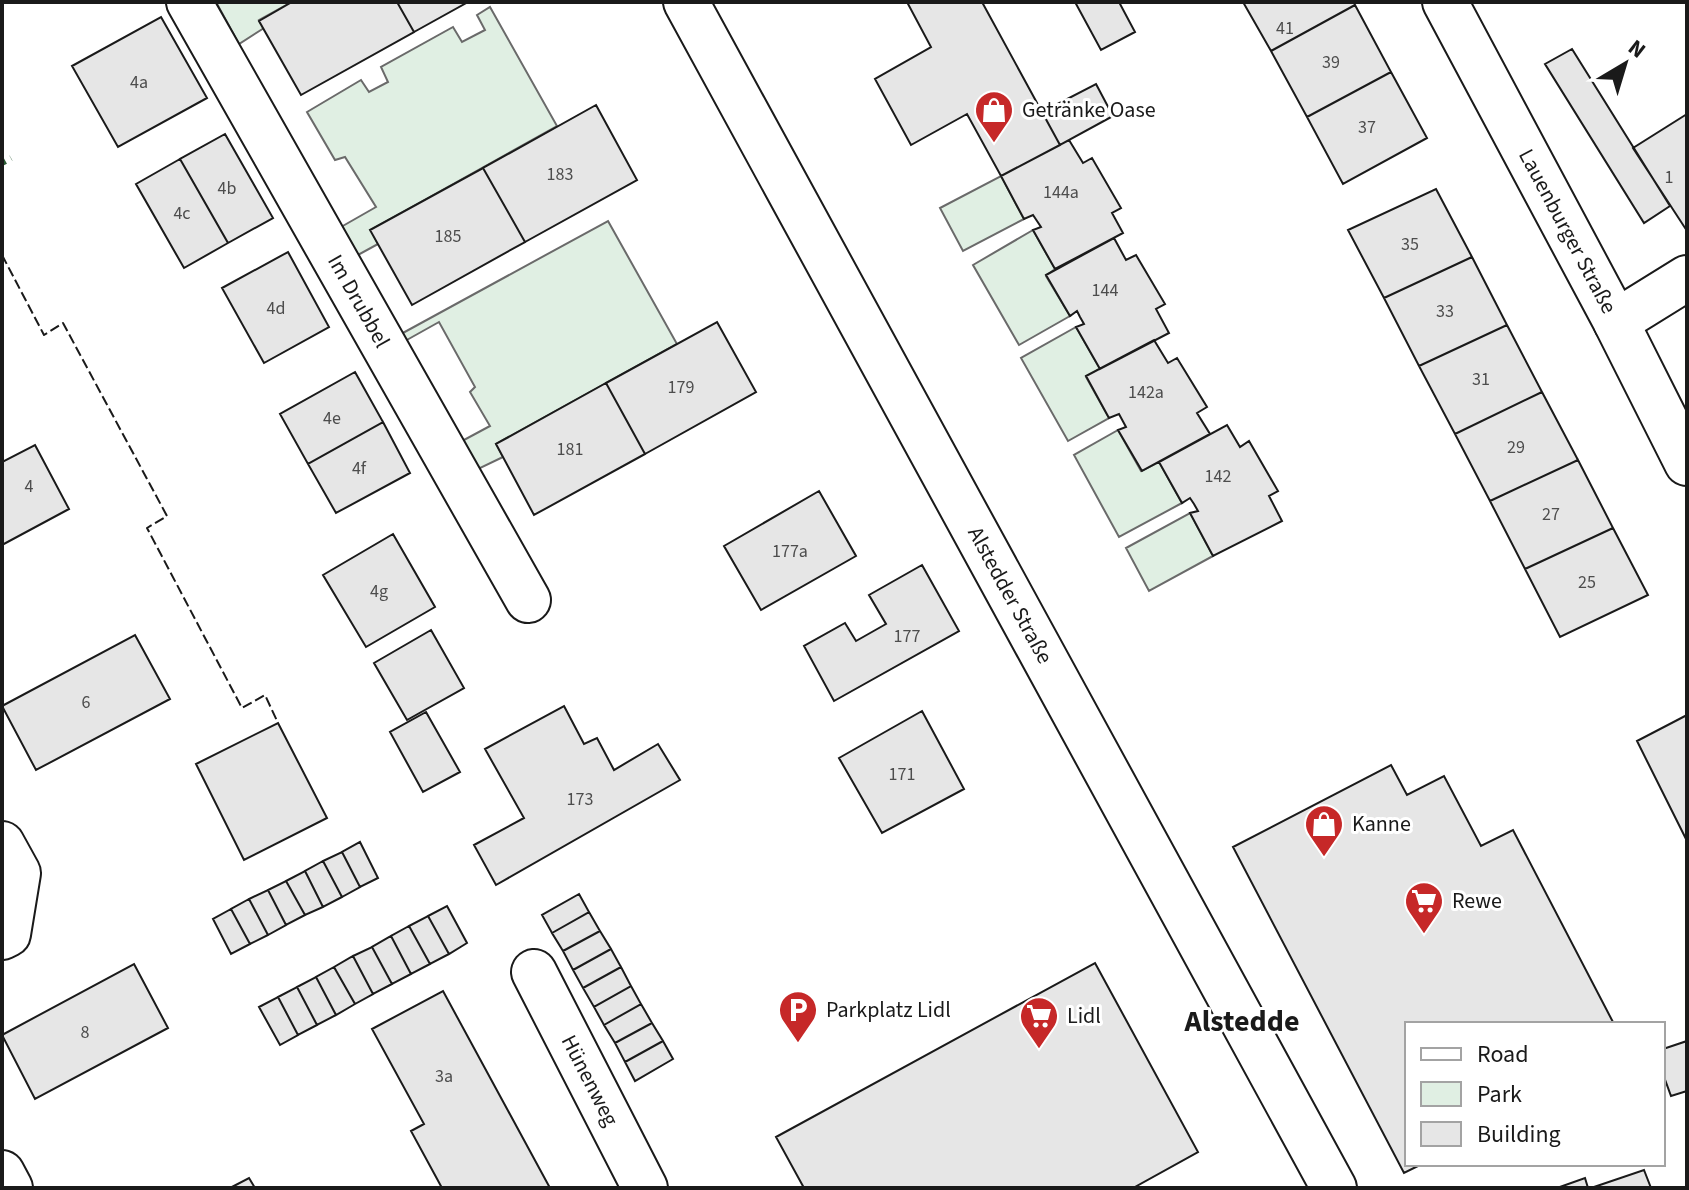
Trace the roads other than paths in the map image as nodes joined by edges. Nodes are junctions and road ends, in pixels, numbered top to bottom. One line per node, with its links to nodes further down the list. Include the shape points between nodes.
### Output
1 (189, 2): 7 (street, Im Drubbel)
2 (686, 2): 14 (street, Alstedder Straße)
3 (1445, 2): 5 (street, Lauenburger Straße)
4 (1687, 278): 5 (street)
5 (1616, 322): 6 (street, Lauenburger Straße)
6 (1687, 463)
7 (528, 600)
8 (2, 844): 9 (street, via 18,873 8,934)
9 (2, 937)
10 (534, 972): 13 (street, Hünenweg)
11 (2, 1173): 12 (street)
12 (10, 1188)
13 (645, 1188)
14 (1334, 1188)

